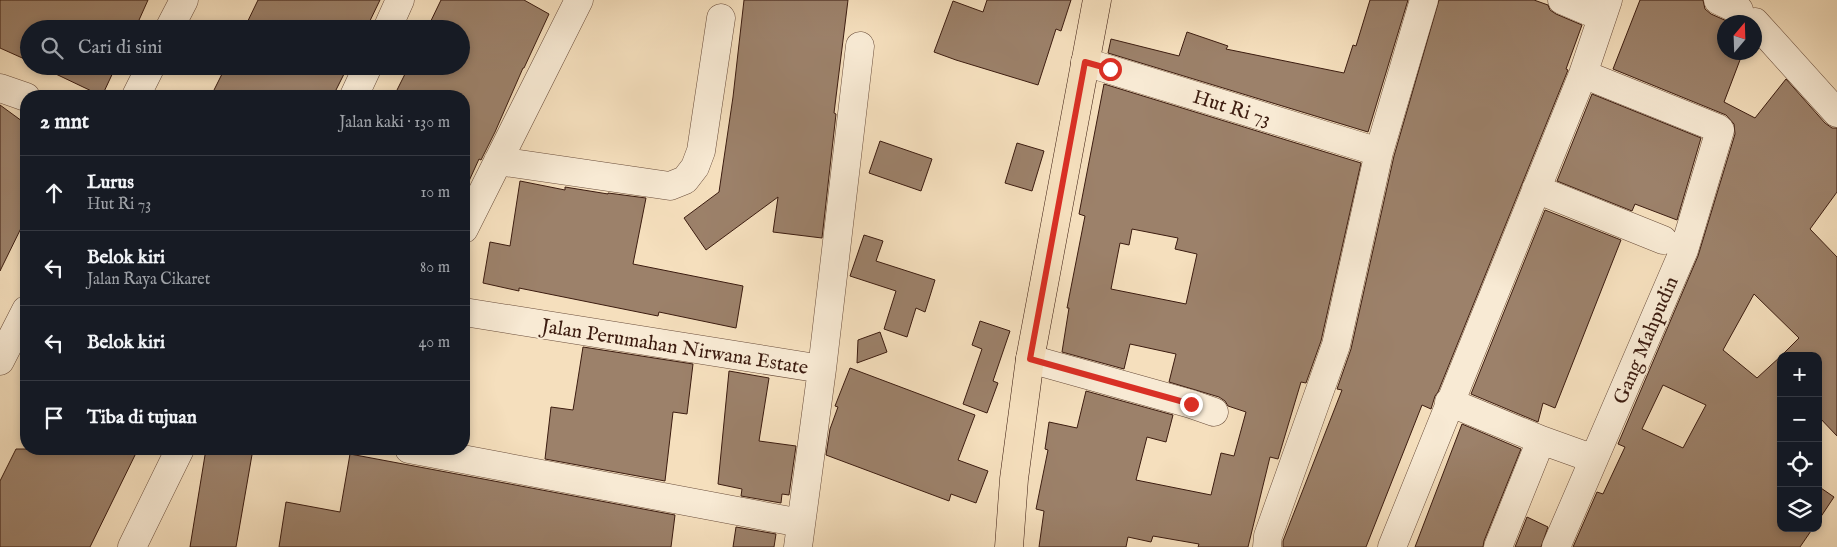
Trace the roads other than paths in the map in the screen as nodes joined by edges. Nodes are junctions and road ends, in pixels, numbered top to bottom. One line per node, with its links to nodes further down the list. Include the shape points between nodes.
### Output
1 (184, 0): 10 (street)
2 (400, 0): 11 (street)
3 (579, 0): 23 (street)
4 (1097, 0): 13 (main road)
5 (1424, 0): 22 (street)
6 (1562, 0): 7 (street)
7 (1605, 8): 14 (street)
8 (1737, 10): 21 (street)
9 (721, 18): 23 (street, via 701,151 685,180 670,186)
10 (174, 20)
11 (391, 20)
12 (860, 46): 31 (street)
13 (1085, 62): 22 (street, Hut Ri 73); 29 (main road)
14 (1583, 74): 24 (street); 37 (street, Gang Mahpudin, via 1720,130 1684,250)
15 (146, 75): 18 (street)
16 (364, 75): 19 (street)
17 (0, 88): 20 (street)
18 (139, 90)
19 (357, 90)
20 (20, 95)
21 (1837, 113)
22 (1379, 152): 41 (street, via 1336,345 1268,536)
23 (498, 161): 25 (street)
24 (1536, 189): 26 (street); 32 (street)
25 (470, 217)
26 (1663, 240)
27 (470, 313): 31 (street, Jalan Perumahan Nirwana Estate)
28 (20, 322): 30 (street)
29 (1030, 359): 33 (street); 40 (main road, via 1014,479)
30 (0, 361)
31 (822, 369): 38 (street, Jalan Perumahan Nirwana Estate)
32 (1449, 402): 34 (street); 42 (street)
33 (1214, 412)
34 (1541, 440): 37 (street); 43 (street)
35 (177, 455): 39 (street)
36 (436, 455): 38 (street, Jalan Perumahan Nirwana Estate)
37 (1594, 459): 44 (street, Gang Mahpudin)
38 (800, 535)
39 (132, 547)
40 (1010, 547)
41 (1267, 547)
42 (1392, 547)
43 (1498, 547)
44 (1556, 547)

